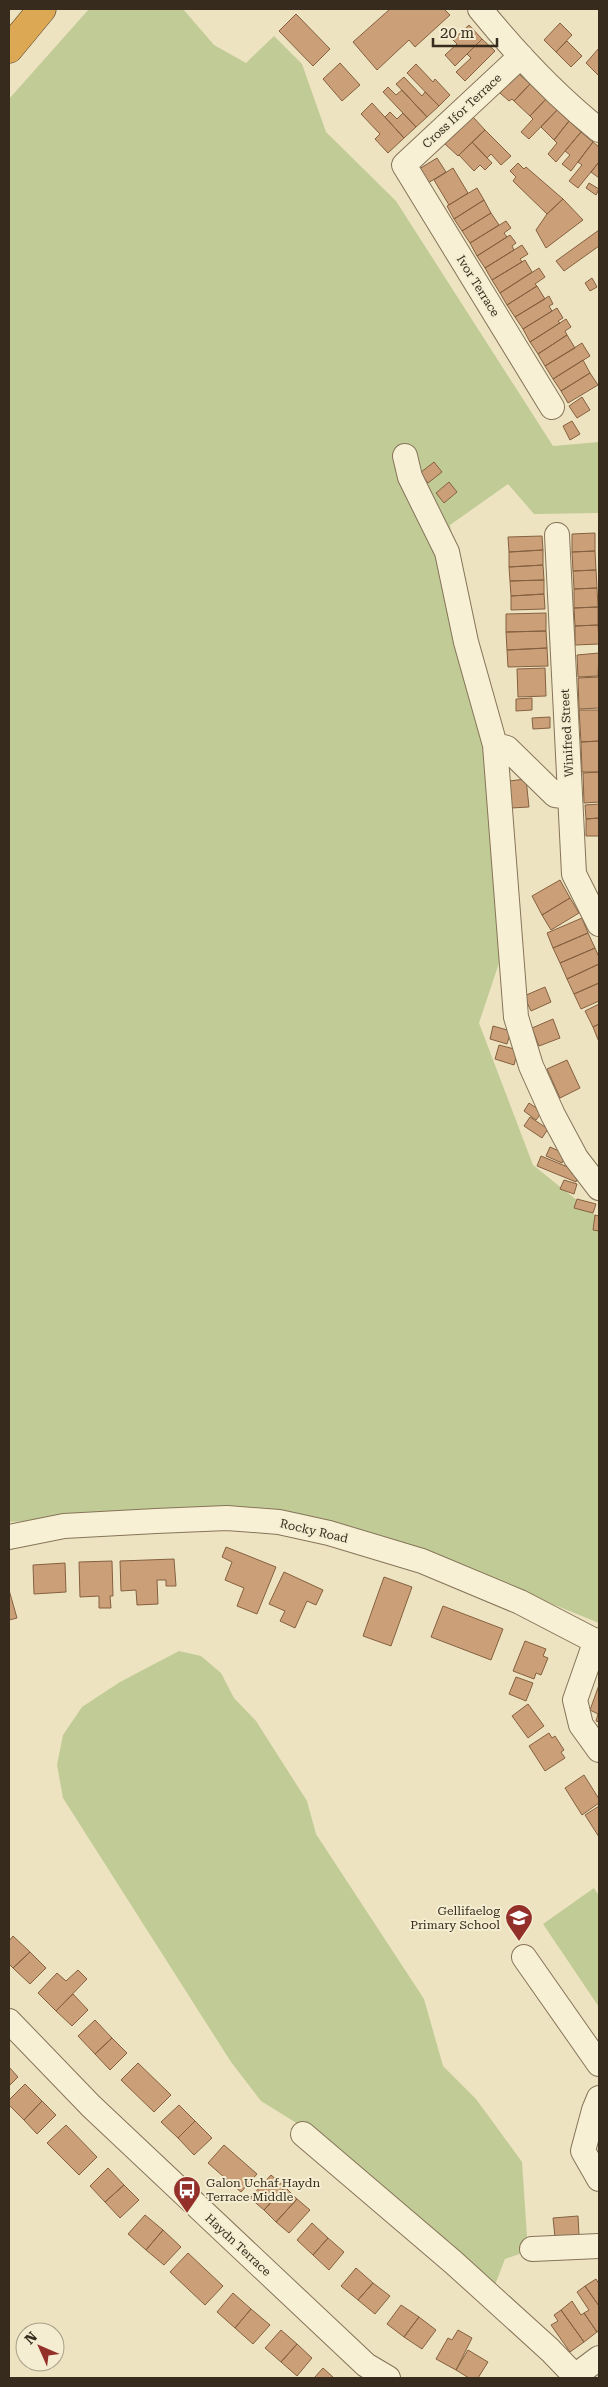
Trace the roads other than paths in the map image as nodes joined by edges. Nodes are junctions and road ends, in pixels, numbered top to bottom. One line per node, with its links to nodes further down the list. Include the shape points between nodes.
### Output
1 (42, 9): 3 (highway)
2 (484, 10): 4 (street)
3 (9, 48)
4 (521, 56): 5 (street, via 573,109); 6 (street, Cross Ifor Terrace)
5 (599, 130)
6 (404, 165): 7 (street, Ivor Terrace)
7 (552, 407)
8 (405, 456): 10 (street, via 410,477 447,552 466,642)
9 (557, 535): 11 (street, Winifred Street)
10 (496, 745): 11 (street, via 507,748 555,795); 13 (street, via 516,1017 531,1066 552,1115 576,1158)
11 (570, 796): 12 (street, Winifred Street, via 574,874)
12 (599, 924)
13 (599, 1188)
14 (9, 1537): 15 (street, Rocky Road, via 64,1526 227,1518 279,1522 329,1533 422,1561 520,1602)
15 (598, 1641): 16 (street, via 575,1700 581,1725)
16 (599, 1750)
17 (524, 1958): 19 (street)
18 (9, 2021): 27 (street, Haydn Terrace, via 98,2113 366,2365)
19 (599, 2064)
20 (599, 2098): 22 (street, via 583,2151)
21 (303, 2134): 26 (street, via 453,2262)
22 (599, 2179)
23 (599, 2246): 24 (street)
24 (532, 2249)
25 (599, 2358): 26 (street)
26 (576, 2377)
27 (388, 2378)

